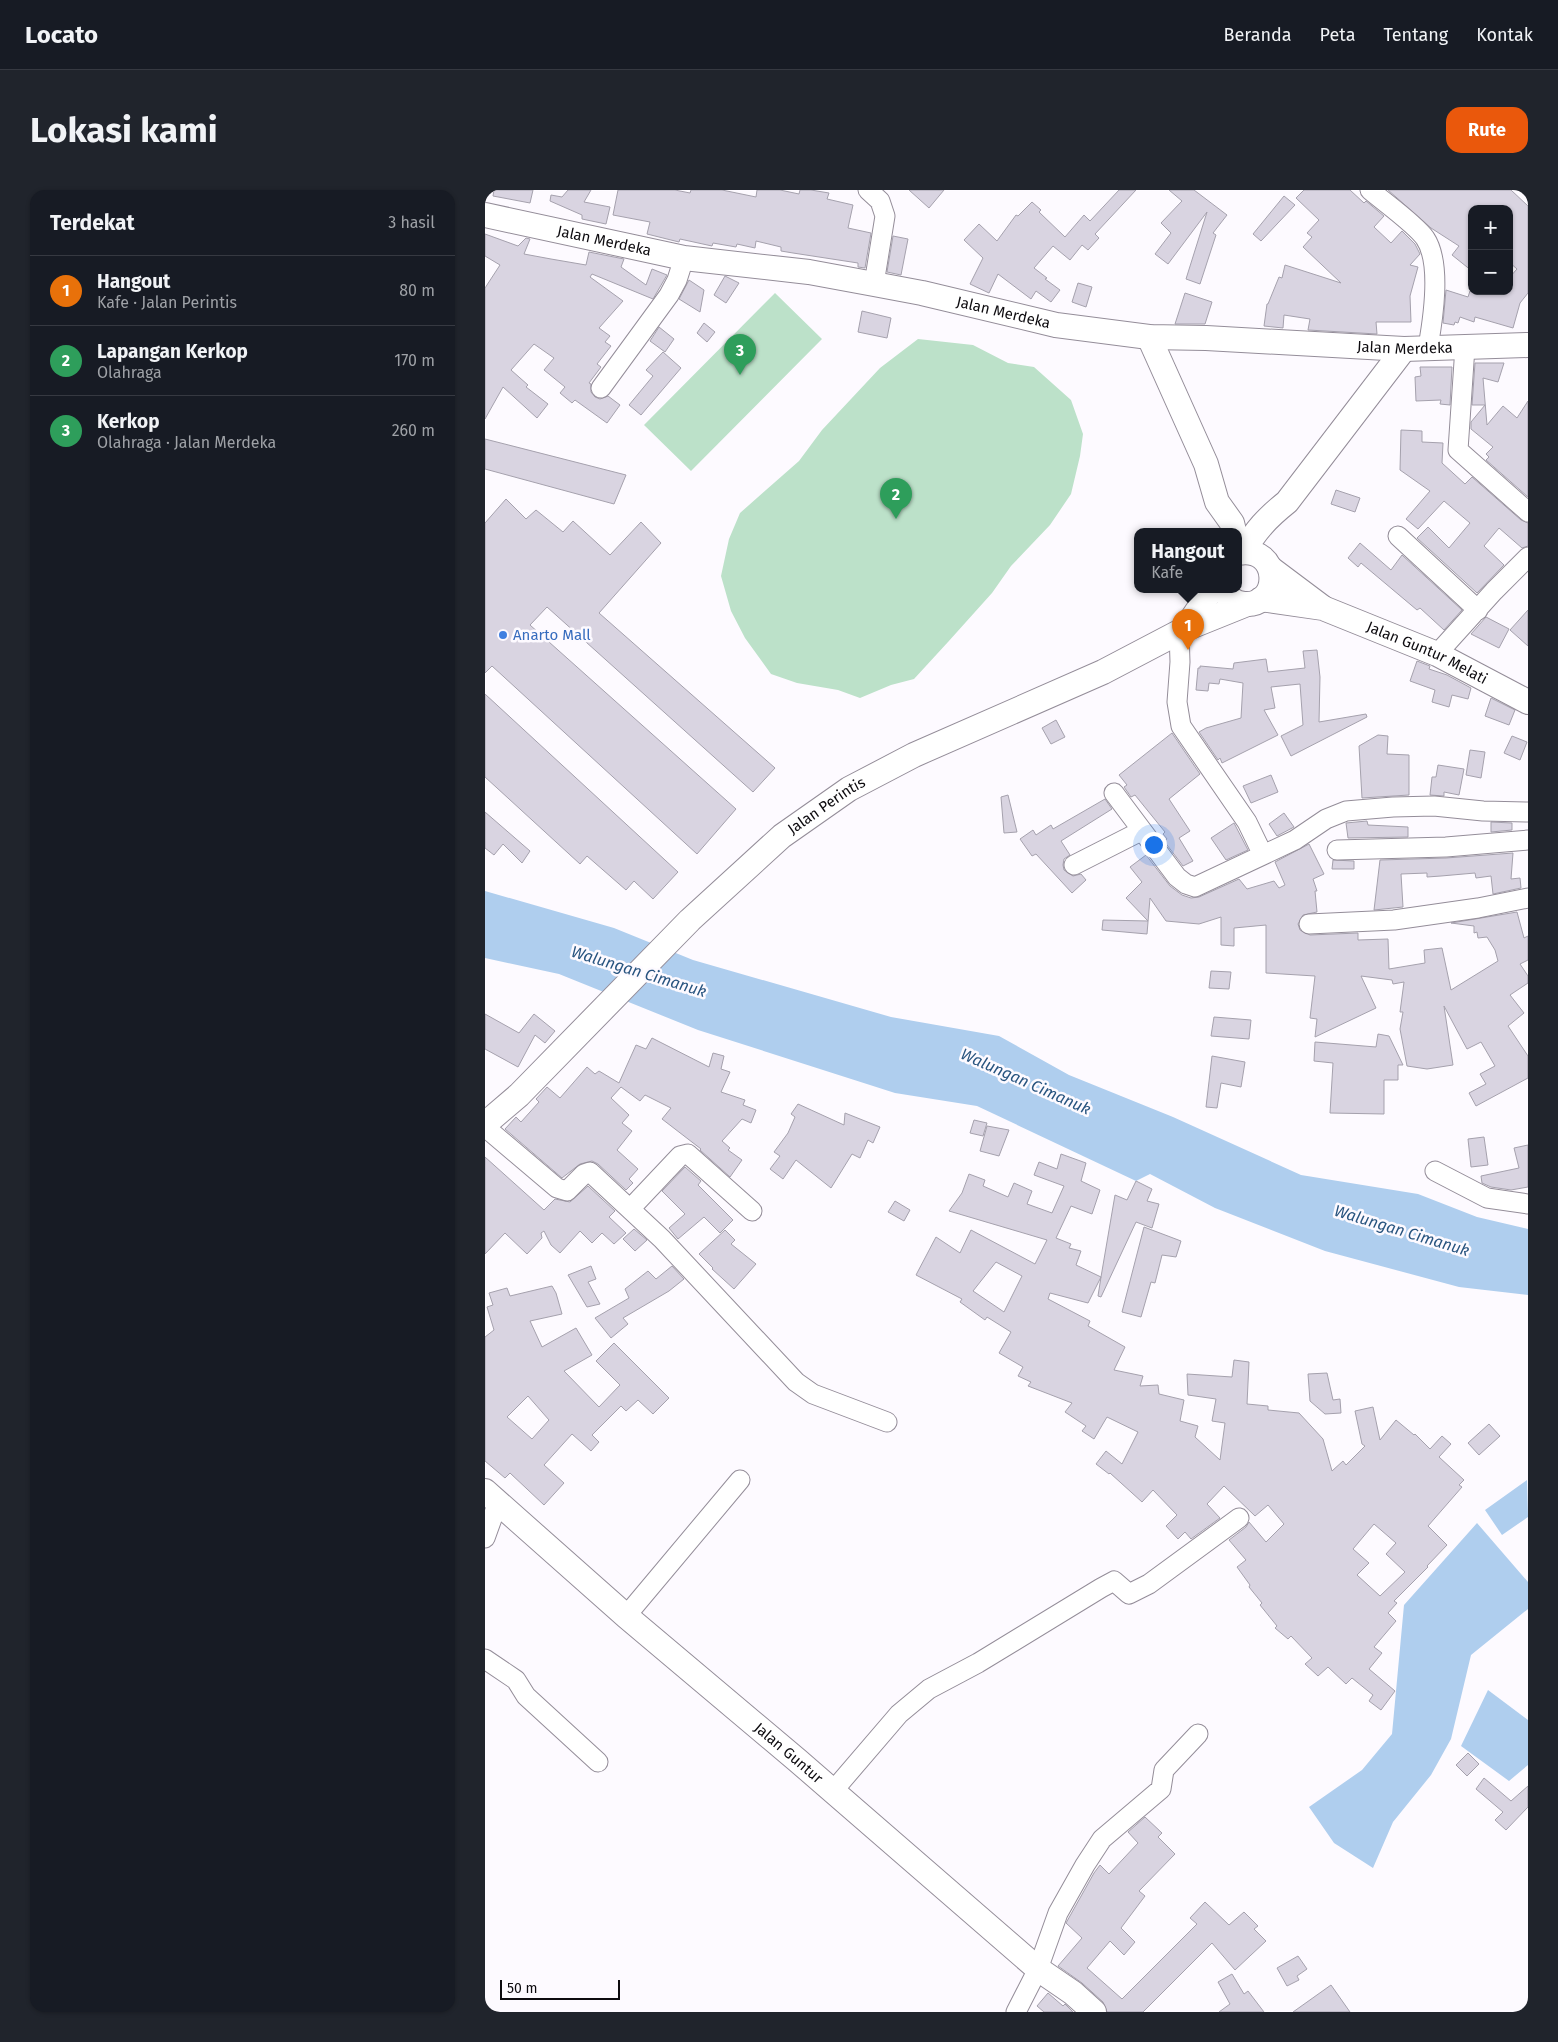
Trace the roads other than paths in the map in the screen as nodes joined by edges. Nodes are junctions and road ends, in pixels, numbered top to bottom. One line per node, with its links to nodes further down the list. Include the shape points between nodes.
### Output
1 (868, 190): 5 (street, via 880,201 885,216)
2 (1370, 190): 8 (street, via 1424,237 1433,256 1435,307)
3 (485, 215): 4 (street, Jalan Merdeka)
4 (684, 258): 5 (street, Jalan Merdeka, via 809,272); 11 (street, via 669,295)
5 (874, 284): 6 (street, Jalan Merdeka, via 1056,325)
6 (1149, 337): 10 (street, Jalan Merdeka); 12 (street, via 1206,464)
7 (1528, 345): 9 (street, Jalan Merdeka)
8 (1428, 347): 9 (street, Jalan Merdeka); 10 (street, Jalan Merdeka)
9 (1465, 347): 13 (street, via 1457,448 1461,455)
10 (1404, 349): 17 (street, via 1287,502 1277,527)
11 (601, 388)
12 (1217, 502): 14 (street); 15 (street)
13 (1528, 512)
14 (1217, 528)
15 (1234, 528)
16 (1398, 536): 23 (street)
17 (1246, 552): 21 (street, via 1272,575 1270,589); 22 (street, Jalan Guntur Melati)
18 (1528, 557): 23 (street)
19 (1209, 593): 24 (street)
20 (1225, 593): 21 (street, via 1231,600)
21 (1254, 602): 22 (street, Jalan Guntur Melati); 24 (street, Jalan Perintis)
22 (1323, 608): 25 (street, Jalan Guntur Melati)
23 (1478, 610): 25 (street)
24 (1182, 631): 32 (street, via 1177,702 1181,726 1247,822); 36 (street, Jalan Perintis, via 1103,672 914,755 849,789 782,836 690,920)
25 (1437, 654): 26 (street, Jalan Guntur Melati)
26 (1528, 702)
27 (1114, 793): 29 (street)
28 (1528, 816): 32 (street, via 1434,806 1346,811)
29 (1141, 831): 32 (street, via 1177,877 1191,887); 33 (street)
30 (1528, 840): 31 (street, via 1446,847)
31 (1337, 850)
32 (1263, 855)
33 (1074, 865)
34 (1528, 898): 35 (street, via 1394,920)
35 (1309, 924)
36 (485, 1126): 39 (street, via 557,1188 567,1191 590,1172)
37 (1435, 1171): 38 (street, via 1487,1198)
38 (1528, 1204)
39 (629, 1209): 40 (street, via 680,1156 687,1154); 41 (street, via 662,1239 796,1382 813,1394)
40 (751, 1211)
41 (887, 1422)
42 (741, 1480): 46 (street)
43 (491, 1496): 45 (street); 46 (street, Jalan Guntur)
44 (1239, 1518): 50 (street, via 1149,1584 1129,1594 1114,1582 1101,1588 978,1664 929,1689 899,1714)
45 (485, 1538)
46 (626, 1616): 50 (street, Jalan Guntur)
47 (485, 1659): 49 (street, via 516,1680 526,1696)
48 (1198, 1734): 51 (street, via 1163,1770 1161,1789 1102,1839 1058,1913)
49 (597, 1762)
50 (833, 1791): 51 (street, Jalan Guntur)
51 (1038, 1969): 52 (street); 53 (street, Jalan Guntur)
52 (1016, 2012)
53 (1094, 2012)

